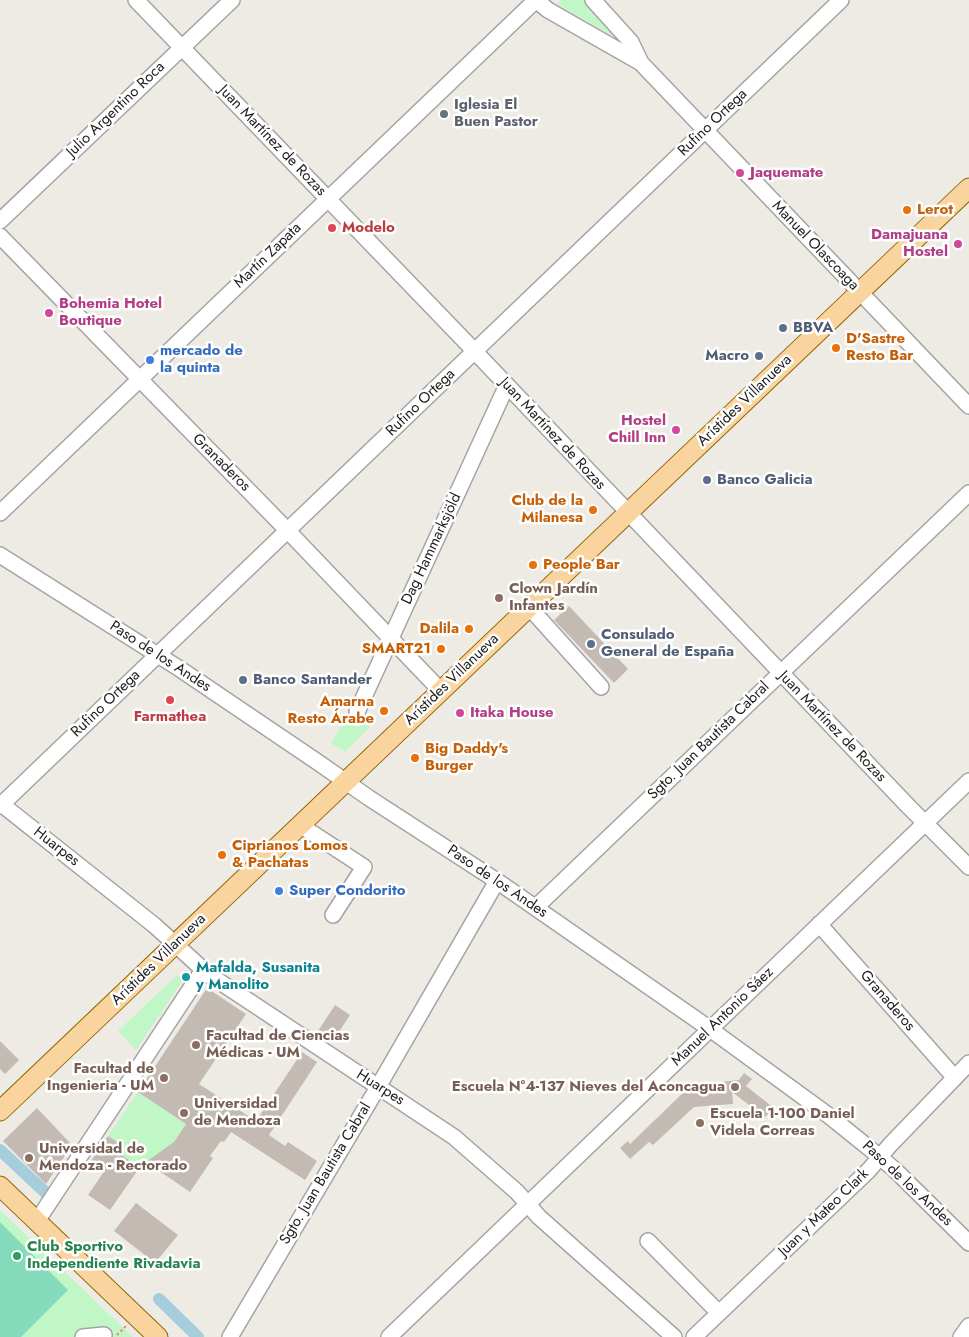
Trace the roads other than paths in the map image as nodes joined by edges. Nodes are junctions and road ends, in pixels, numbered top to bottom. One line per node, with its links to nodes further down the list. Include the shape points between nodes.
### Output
1 (136, 0): 6 (street, Juan Martínez de Rozas)
2 (232, 0): 6 (street, Julio Argentino Roca)
3 (536, 0): 7 (street, Manuel Olascoaga); 10 (street, Martín Zapata)
4 (593, 0): 7 (street, Manuel Olascoaga, via 631,42)
5 (841, 0): 8 (street, Rufino Ortega)
6 (182, 48): 10 (street, Juan Martínez de Rozas); 11 (street, Julio Argentino Roca)
7 (641, 63): 8 (street, Manuel Olascoaga)
8 (705, 131): 13 (street, Manuel Olascoaga); 14 (street, Rufino Ortega)
9 (969, 188): 13 (main road, Arístides Villanueva)
10 (328, 199): 14 (street, Juan Martínez de Rozas); 15 (street, Martín Zapata)
11 (0, 220)
12 (0, 236): 15 (street, Granaderos)
13 (860, 292): 17 (street, Manuel Olascoaga); 20 (main road, Arístides Villanueva)
14 (475, 352): 16 (street, Juan Martínez de Rozas); 21 (street, Rufino Ortega)
15 (139, 380): 19 (street, Martín Zapata); 21 (street, Granaderos)
16 (507, 385): 20 (street, Juan Martínez de Rozas); 24 (street, Dag Hammarksjöld)
17 (969, 406)
18 (969, 493): 26 (street, Sgto. Juan Bautista Cabral)
19 (0, 513)
20 (628, 513): 23 (main road, Arístides Villanueva); 26 (street, Juan Martínez de Rozas)
21 (287, 530): 24 (street, Granaderos); 25 (street, Rufino Ortega)
22 (0, 555): 25 (street, Paso de los Andes)
23 (529, 607): 27 (street); 28 (main road, Arístides Villanueva)
24 (390, 638): 28 (street, Granaderos); 29 (street, Dag Hammarksjöld)
25 (157, 655): 31 (street, Paso de los Andes); 32 (street, Rufino Ortega)
26 (780, 673): 33 (street, Juan Martínez de Rozas); 37 (street, Sgto. Juan Bautista Cabral)
27 (601, 687)
28 (441, 691): 31 (main road, Arístides Villanueva)
29 (357, 712)
30 (969, 781): 33 (street, Manuel Antonio Sáez)
31 (346, 782): 34 (main road, Arístides Villanueva); 36 (street, Paso de los Andes)
32 (1, 804): 40 (street, Huarpes)
33 (925, 823): 35 (street, Juan Martínez de Rozas); 39 (street, Manuel Antonio Sáez)
34 (300, 825): 38 (street, via 364,867); 40 (main road, Arístides Villanueva)
35 (969, 867)
36 (497, 881): 37 (street, Paso de los Andes); 45 (street, Sgto. Juan Bautista Cabral)
37 (536, 907): 42 (street, Paso de los Andes)
38 (333, 915)
39 (820, 924): 42 (street, Manuel Antonio Sáez); 44 (street, Granaderos)
40 (175, 944): 41 (street, Huarpes); 46 (main road, Arístides Villanueva)
41 (203, 970): 45 (street, Huarpes); 50 (street)
42 (710, 1029): 47 (street, Paso de los Andes, via 828,1114); 49 (street, Manuel Antonio Sáez)
43 (969, 1063): 44 (street, Juan y Mateo Clark)
44 (955, 1078): 47 (street, Juan y Mateo Clark)
45 (378, 1087): 49 (street, Huarpes, via 454,1138); 58 (street, Sgto. Juan Bautista Cabral)
46 (0, 1111)
47 (880, 1157): 52 (street, Paso de los Andes); 53 (street, Juan y Mateo Clark)
48 (0, 1186): 50 (main road)
49 (528, 1204): 59 (street, Manuel Antonio Sáez); 60 (street, Huarpes)
50 (37, 1221): 57 (main road)
51 (648, 1241): 53 (street)
52 (969, 1243)
53 (719, 1313): 61 (street, Juan y Mateo Clark)
54 (969, 1326): 62 (street)
55 (110, 1336): 56 (street)
56 (83, 1337)
57 (158, 1337)
58 (230, 1337)
59 (389, 1337)
60 (674, 1337)
61 (694, 1337)
62 (960, 1337)

